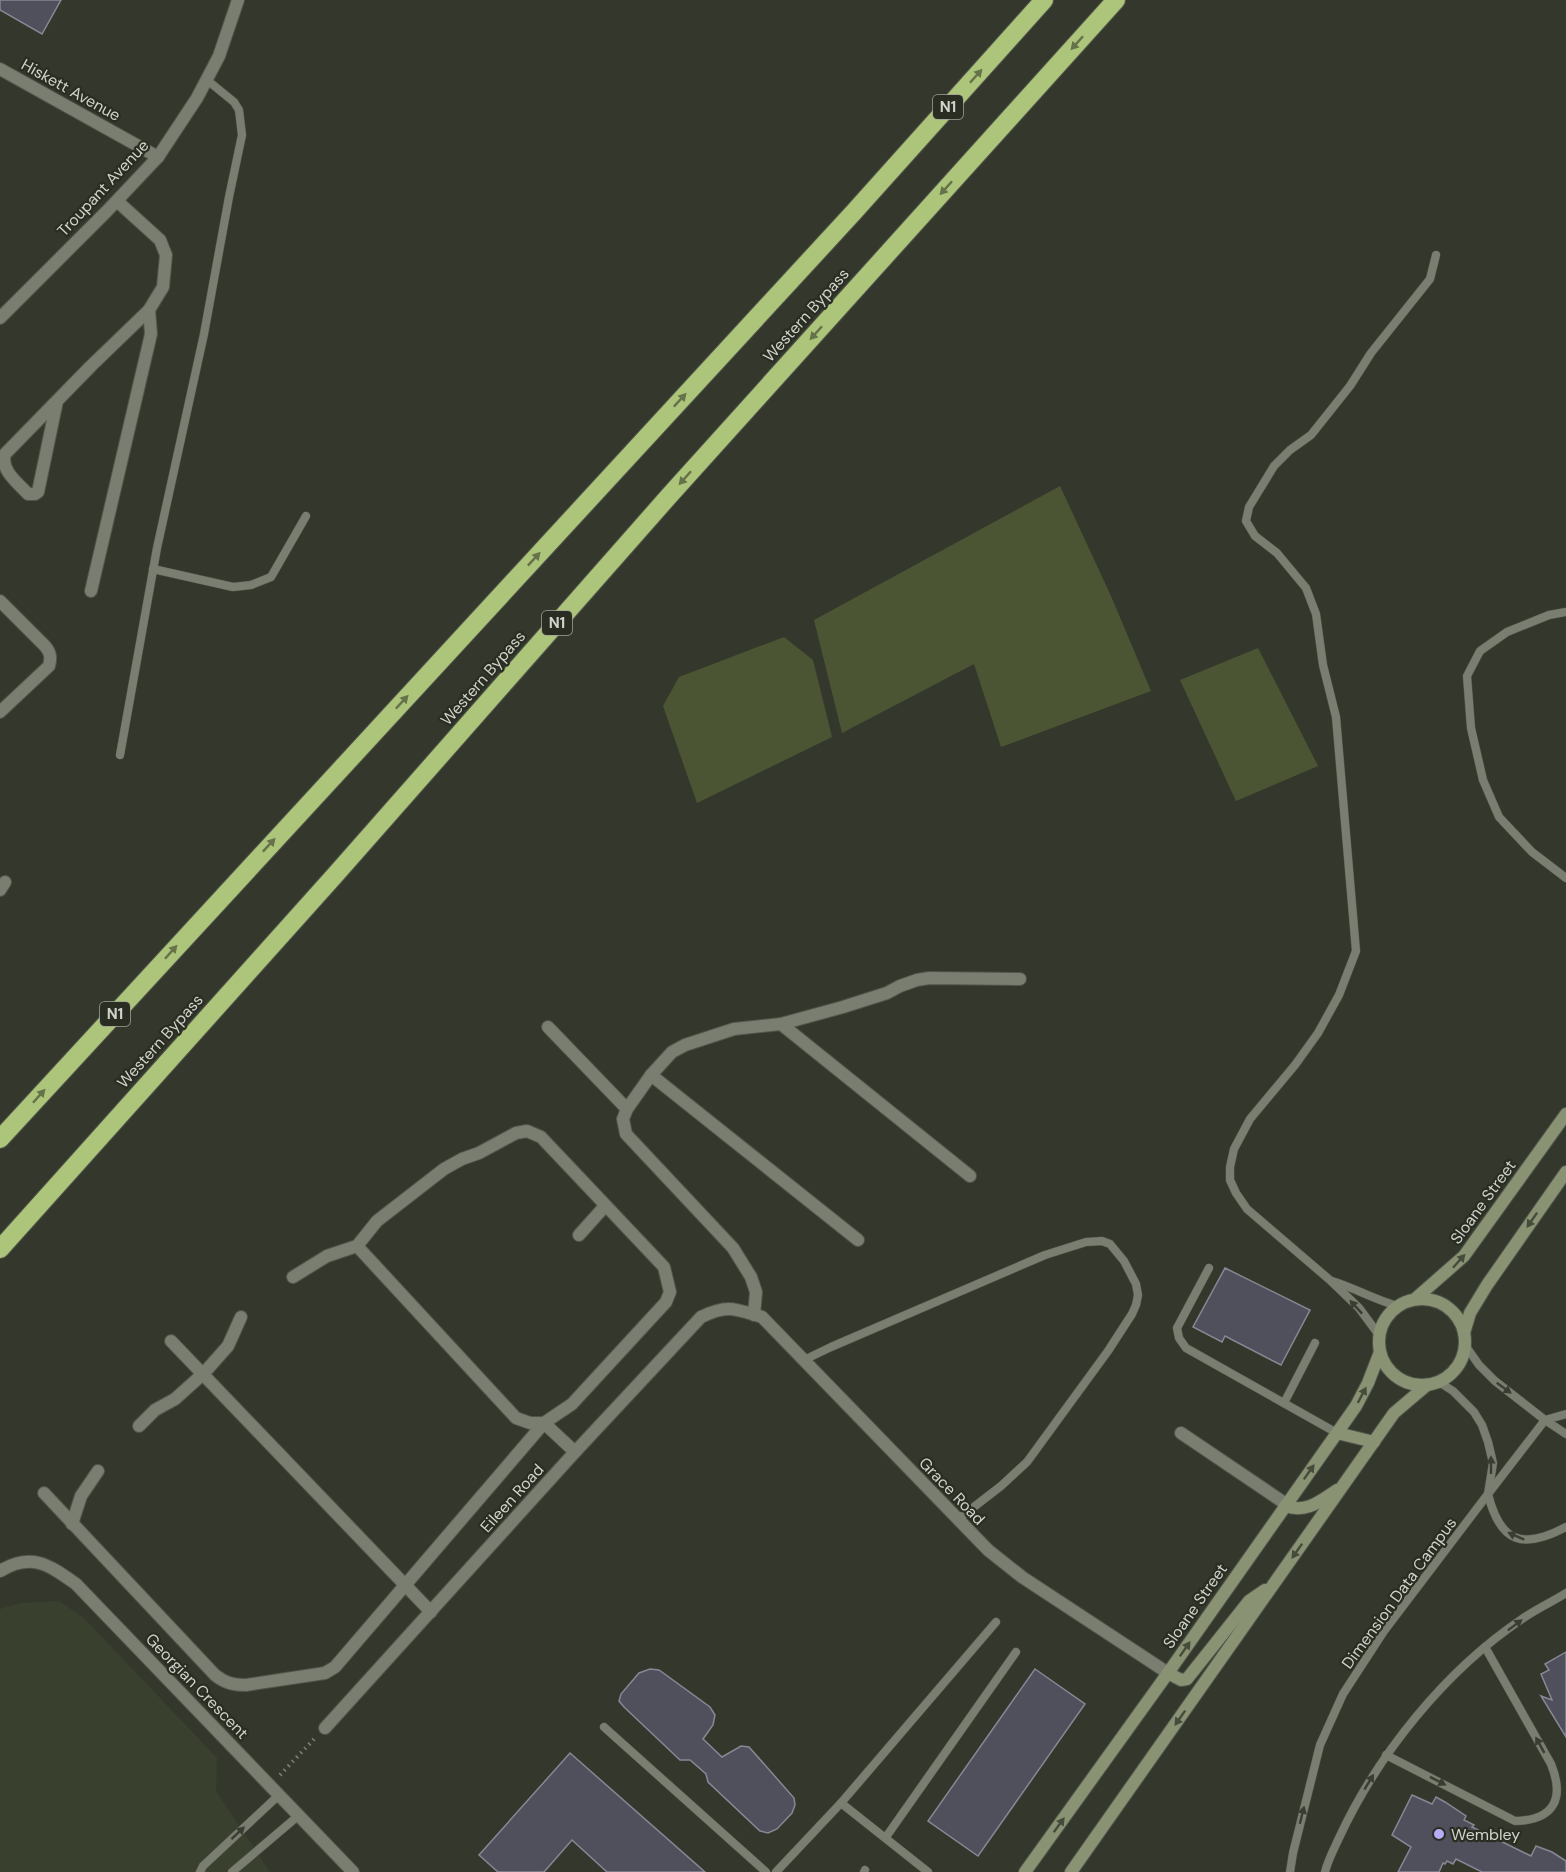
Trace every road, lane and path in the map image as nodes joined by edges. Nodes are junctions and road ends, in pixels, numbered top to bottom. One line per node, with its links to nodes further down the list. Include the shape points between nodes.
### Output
1 (238, 0): 5 (street, Troupant Avenue)
2 (1044, 0): 26 (highway, Western Bypass / N1, one-way to 2, via 853,213)
3 (1116, 0): 33 (highway, Western Bypass / N1, one-way to 33)
4 (0, 69): 6 (street, Hiskett Avenue)
5 (207, 80): 6 (street, Troupant Avenue); 13 (lane, via 234,102 242,135)
6 (158, 157): 7 (street, Troupant Avenue)
7 (117, 201): 9 (street, via 160,240 166,255 163,287); 10 (street, Troupant Avenue)
8 (1436, 255): 36 (lane, via 1430,279 1342,395 1311,435 1274,466 1249,507 1246,521 1255,536 1278,553 1306,588 1316,614 1336,717 1356,951 1318,1033 1250,1119 1234,1149 1230,1180 1247,1209)
9 (148, 310): 11 (street); 14 (street, via 152,334)
10 (0, 318)
11 (57, 401): 11 (street, via 3,460 4,467 28,494 38,492)
12 (306, 516): 13 (lane, via 271,577 251,585 233,587)
13 (153, 569): 18 (lane)
14 (91, 591)
15 (0, 601): 17 (street, via 45,646 51,659 49,666)
16 (1566, 612): 19 (lane, via 1507,632 1480,651 1467,676 1471,728 1484,780 1499,817 1532,852)
17 (0, 712)
18 (120, 755)
19 (1566, 878)
20 (1020, 979): 21 (street, via 917,980 887,993)
21 (781, 1024): 23 (street, via 734,1029 685,1045 672,1052); 28 (street)
22 (548, 1027): 24 (street)
23 (651, 1075): 24 (street); 31 (street)
24 (627, 1109): 40 (street, via 623,1119 630,1140 733,1248 751,1277 756,1292)
25 (1566, 1114): 37 (street, Sloane Street, one-way to 25, via 1464,1256)
26 (0, 1139)
27 (1566, 1172): 43 (street, one-way to 43, via 1470,1313)
28 (970, 1176)
29 (605, 1206): 30 (street); 32 (street, via 541,1137 527,1131 444,1169 377,1221); 53 (street, via 664,1267 670,1292 666,1302 572,1404)
30 (579, 1235)
31 (858, 1240)
32 (357, 1246): 35 (street, via 327,1256); 53 (street, via 516,1418)
33 (0, 1249)
34 (1209, 1268): 50 (lane, via 1177,1328 1179,1338 1186,1348)
35 (293, 1277)
36 (1331, 1281): 38 (lane); 42 (lane, one-way to 36)
37 (1415, 1299): 38 (street); 43 (street, via 1429,1299 1452,1311 1460,1321)
38 (1398, 1306): 42 (street, via 1389,1314)
39 (734, 1309): 40 (street, Grace Road); 59 (street, Eileen Road, via 723,1308 701,1317)
40 (754, 1315): 47 (street, Grace Road, via 762,1317)
41 (241, 1317): 48 (street, via 228,1346)
42 (1379, 1335): 46 (street)
43 (1465, 1339): 49 (street, via 1457,1367 1449,1376); 52 (lane, one-way to 52, via 1495,1381)
44 (171, 1341): 48 (street)
45 (1315, 1343): 50 (lane)
46 (1380, 1352): 49 (street, via 1392,1374 1414,1384); 56 (street, Sloane Street, one-way to 46, via 1363,1394)
47 (804, 1360): 65 (street, Grace Road); 65 (lane, via 1045,1255 1086,1242 1110,1244 1136,1284 1138,1295 1132,1314 1027,1462)
48 (204, 1373): 54 (street); 70 (street)
49 (1433, 1383): 58 (street, via 1394,1413); 63 (lane, Dimension Data Campus, one-way to 49, via 1493,1463 1482,1425 1453,1391)
50 (1284, 1403): 56 (lane)
51 (1566, 1413): 52 (lane)
52 (1545, 1420): 57 (lane); 63 (lane)
53 (544, 1423): 59 (street); 70 (street)
54 (139, 1426)
55 (1181, 1433): 64 (street)
56 (1337, 1433): 58 (street); 64 (street, Sloane Street, one-way to 56)
57 (1566, 1434)
58 (1374, 1442): 61 (street)
59 (575, 1452): 72 (street, Eileen Road)
60 (98, 1471): 66 (street, via 81,1496)
61 (1343, 1486): 64 (street, via 1304,1509); 69 (street, one-way to 69)
62 (44, 1493): 66 (street)
63 (1488, 1494): 67 (lane, one-way to 63, via 1537,1540 1513,1536 1492,1512); 92 (lane, Dimension Data Campus, one-way to 63, via 1320,1745 1343,1694 1384,1631)
64 (1286, 1505): 76 (street, Sloane Street, one-way to 64)
65 (957, 1520): 76 (street, Grace Road, via 1022,1577)
66 (72, 1524): 70 (street, via 215,1676 233,1685 329,1671)
67 (1566, 1527)
68 (0, 1571): 80 (street, Georgian Crescent, via 24,1561 49,1565 76,1584)
69 (1274, 1584): 76 (street, via 1249,1601 1187,1679 1180,1680); 91 (street, one-way to 91)
70 (404, 1585): 72 (street)
71 (1566, 1593): 74 (lane, one-way to 71)
72 (431, 1612): 78 (street, Eileen Road)
73 (996, 1622): 81 (lane)
74 (1485, 1647): 79 (lane, via 1437,1694); 79 (lane, one-way to 74, via 1515,1821 1541,1817 1551,1808 1558,1789 1554,1771)
75 (1016, 1652): 83 (lane)
76 (1168, 1673): 90 (street, Sloane Street, one-way to 76)
77 (604, 1727): 87 (lane)
78 (325, 1728): 80 (path)
79 (1386, 1755): 93 (lane, one-way to 79, via 1352,1810)
80 (274, 1791): 82 (street, Georgian Crescent); 84 (lane, one-way to 80)
81 (841, 1803): 83 (lane); 88 (lane)
82 (298, 1816): 85 (lane); 86 (street, Georgian Crescent)
83 (886, 1837): 89 (lane)
84 (200, 1872)
85 (232, 1872)
86 (353, 1872)
87 (766, 1872)
88 (776, 1872)
89 (928, 1872)
90 (1025, 1872)
91 (1071, 1872)
92 (1290, 1872)
93 (1324, 1872)

